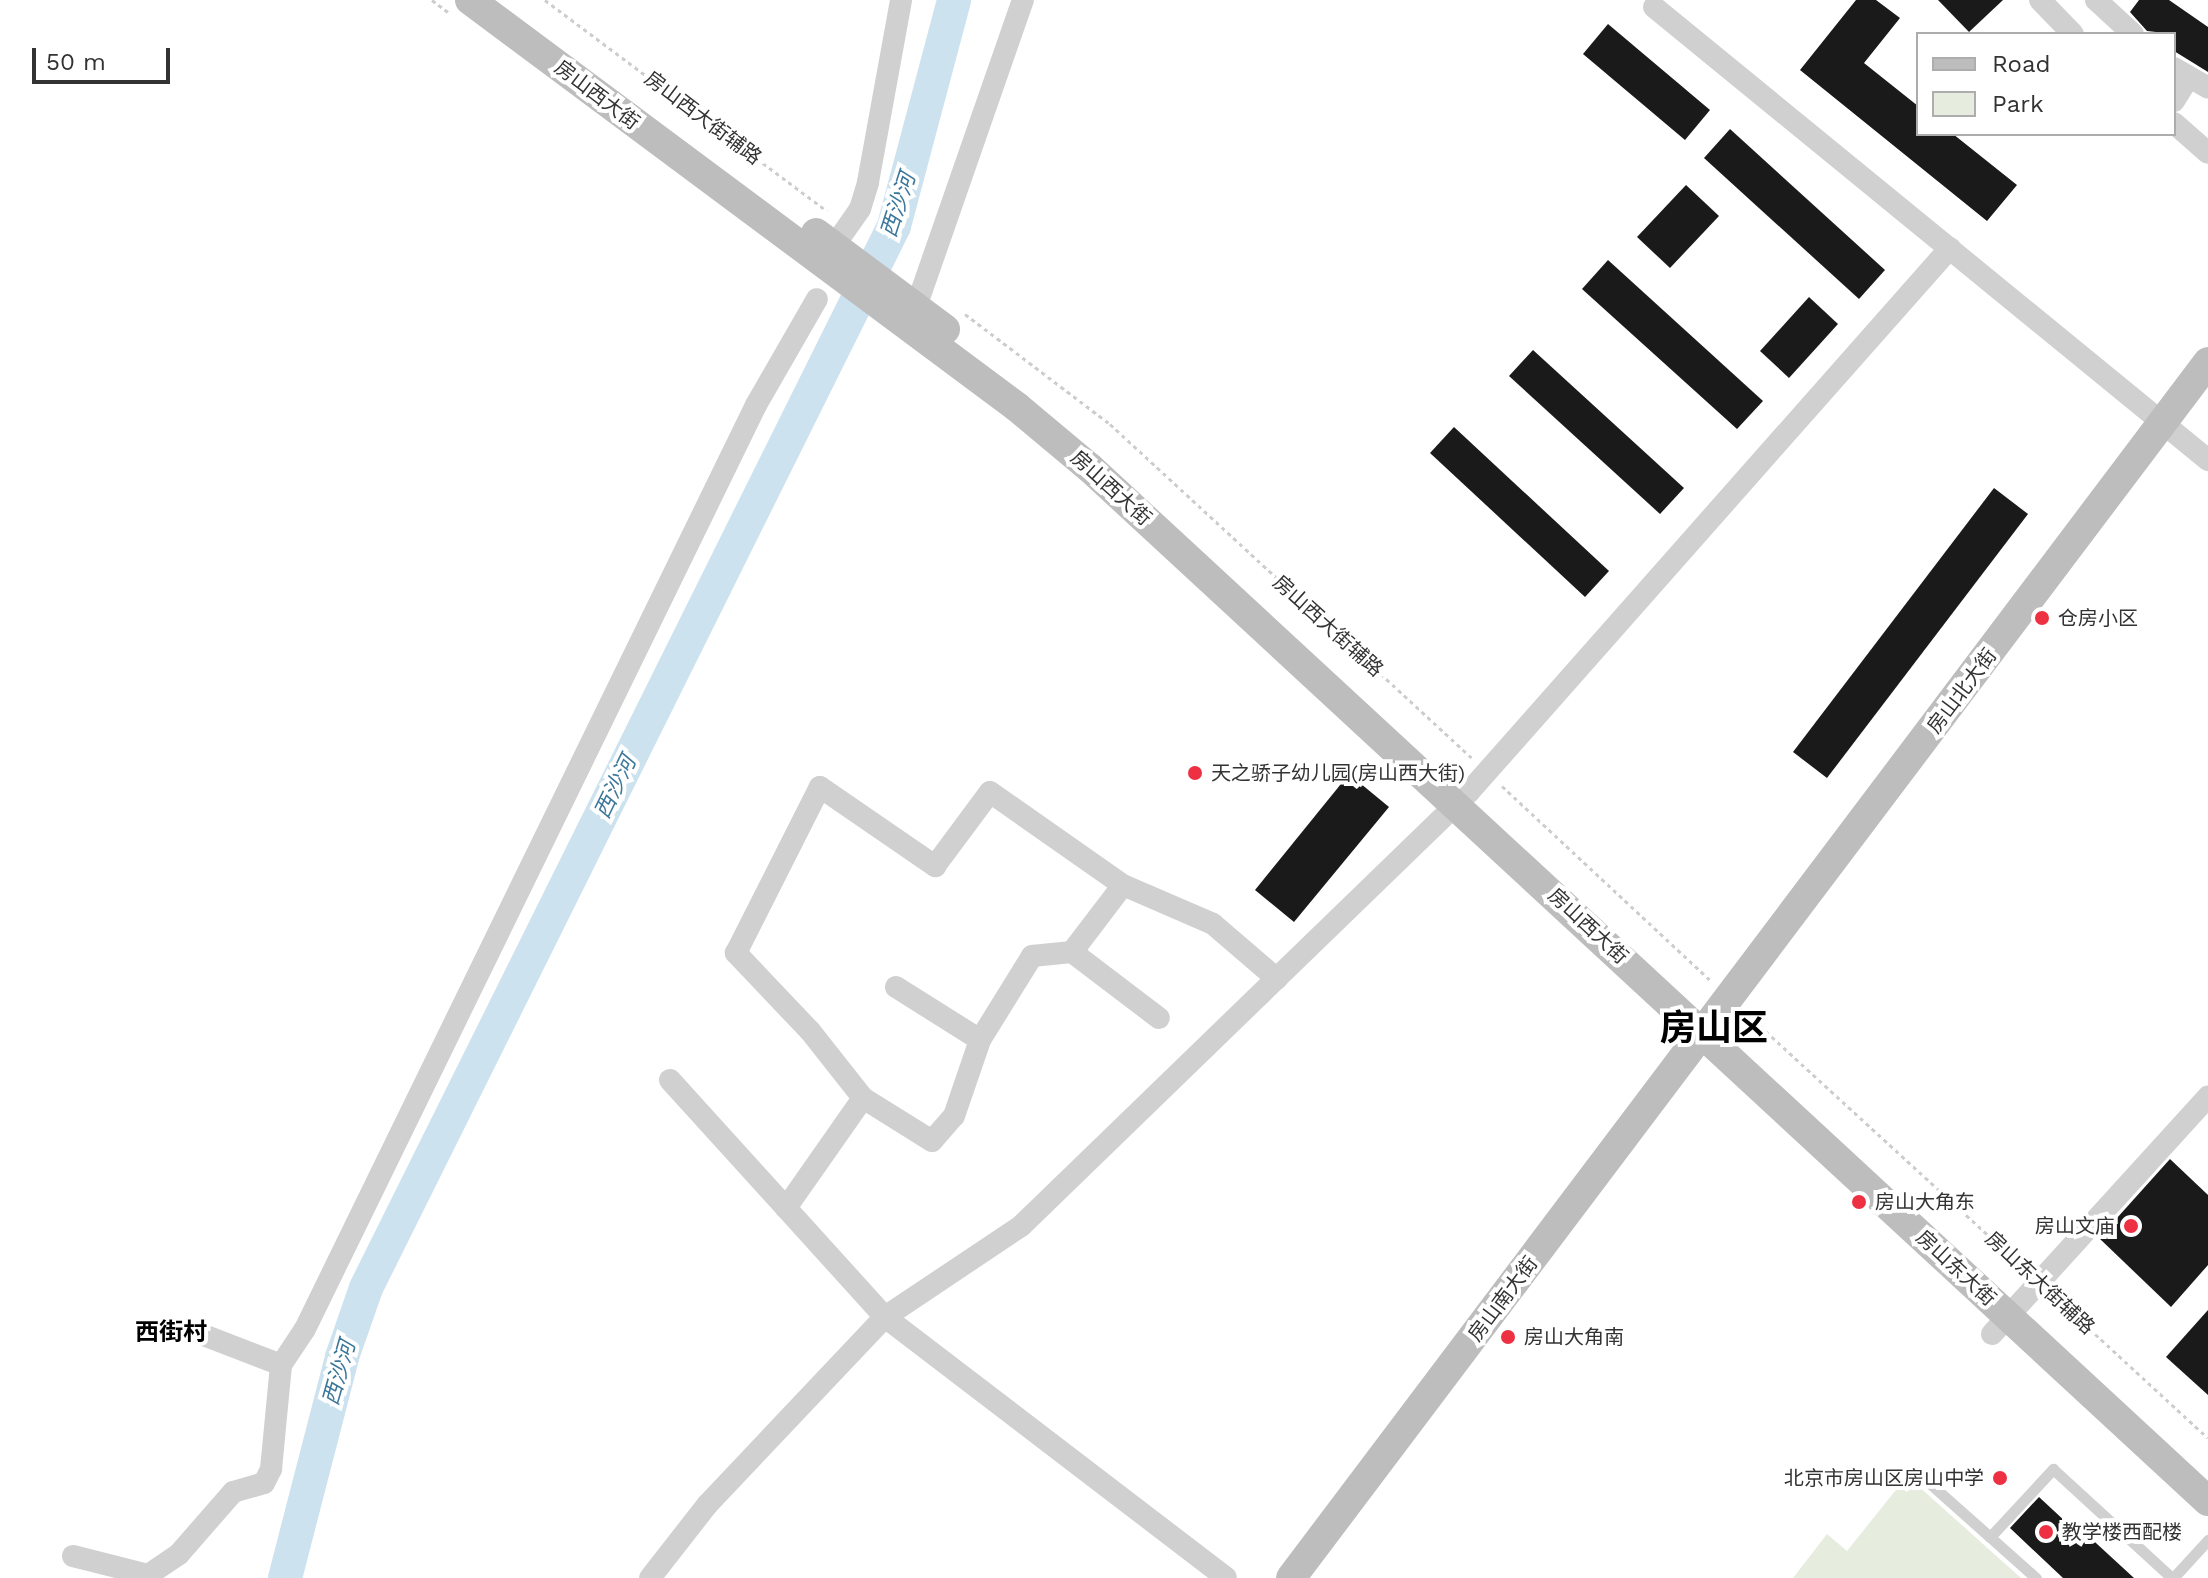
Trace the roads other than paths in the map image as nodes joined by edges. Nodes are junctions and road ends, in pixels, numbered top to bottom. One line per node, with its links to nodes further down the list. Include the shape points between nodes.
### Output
1 (470, 0): 15 (main road, 房山西大街)
2 (503, 0): 15 (main road, 房山西大街)
3 (901, 0): 15 (street, via 868,182)
4 (1023, 0): 17 (street)
5 (2040, 0): 8 (street)
6 (2096, 0): 9 (street)
7 (1654, 7): 14 (street)
8 (2071, 32)
9 (2131, 32)
10 (2190, 79): 11 (street)
11 (2176, 98)
12 (2176, 125): 13 (street)
13 (2208, 153)
14 (1950, 248): 19 (street); 21 (street)
15 (841, 250): 17 (main road, 房山西大街)
16 (817, 299): 36 (street, via 756,405 305,1329)
17 (899, 303): 21 (main road, 房山西大街, via 1033,395)
18 (2208, 362): 19 (main road, 房山北大街)
19 (2164, 421): 20 (street); 27 (main road, 房山北大街)
20 (2208, 460)
21 (1471, 789): 24 (street); 27 (main road, 房山西大街)
22 (1123, 885): 23 (street); 24 (street, via 1213,924); 31 (street, via 990,792 935,866 820,787 736,953 810,1031)
23 (1072, 952): 26 (street); 28 (street, via 1032,956)
24 (1277, 979): 34 (street, via 1021,1226)
25 (896, 987): 28 (street)
26 (1159, 1018)
27 (1716, 1018): 33 (main road, 房山东大街); 45 (main road, 房山南大街)
28 (980, 1040): 31 (street, via 954,1116 932,1141)
29 (670, 1080): 32 (street)
30 (2208, 1097): 33 (street)
31 (863, 1098): 32 (street)
32 (786, 1208): 34 (street)
33 (2014, 1308): 37 (main road, 房山东大街); 39 (main road, 房山东大街)
34 (885, 1317): 43 (street, via 707,1505); 44 (street)
35 (206, 1336): 36 (street)
36 (281, 1365): 42 (street, via 271,1469 264,1483 233,1492 179,1554 148,1575)
37 (2208, 1476)
38 (1927, 1481): 40 (lane)
39 (2208, 1501)
40 (1990, 1537): 46 (lane); 47 (lane, via 2053,1469)
41 (2208, 1540): 47 (lane)
42 (73, 1556)
43 (650, 1578)
44 (1226, 1578)
45 (1291, 1578)
46 (2036, 1578)
47 (2173, 1578)

